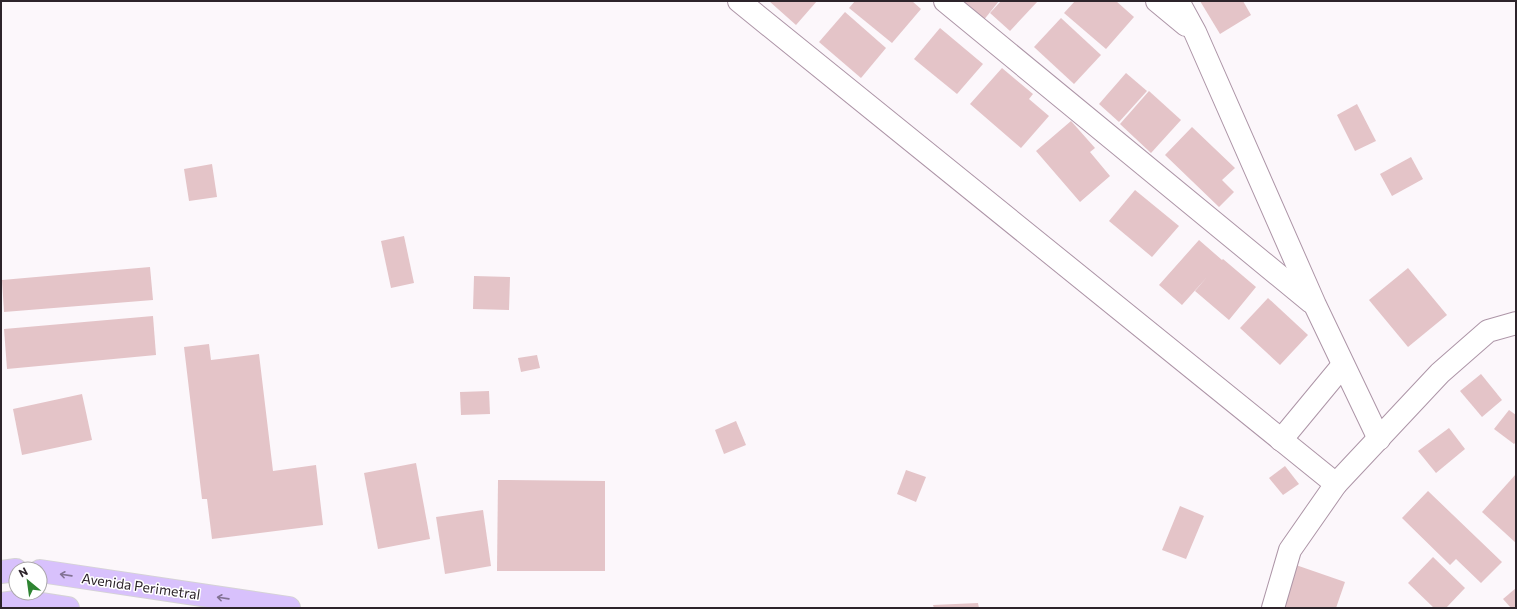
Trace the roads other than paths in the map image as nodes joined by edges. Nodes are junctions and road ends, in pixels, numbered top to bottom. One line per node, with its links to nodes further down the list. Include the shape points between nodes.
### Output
1 (739, 1): 10 (street)
2 (945, 1): 6 (street)
3 (1157, 1): 5 (street)
4 (1178, 1): 5 (street)
5 (1195, 32): 6 (street)
6 (1314, 305): 8 (street)
7 (1516, 323): 9 (street, via 1488,332 1440,373)
8 (1343, 365): 9 (street); 10 (street)
9 (1379, 439): 11 (street)
10 (1281, 440): 11 (street)
11 (1336, 484): 16 (street, via 1290,550)
12 (48, 572): 15 (main road, Avenida Perimetral, one-way to 12)
13 (1, 604): 14 (main road, via 23,601)
14 (68, 608)
15 (289, 608)
16 (1274, 608)

